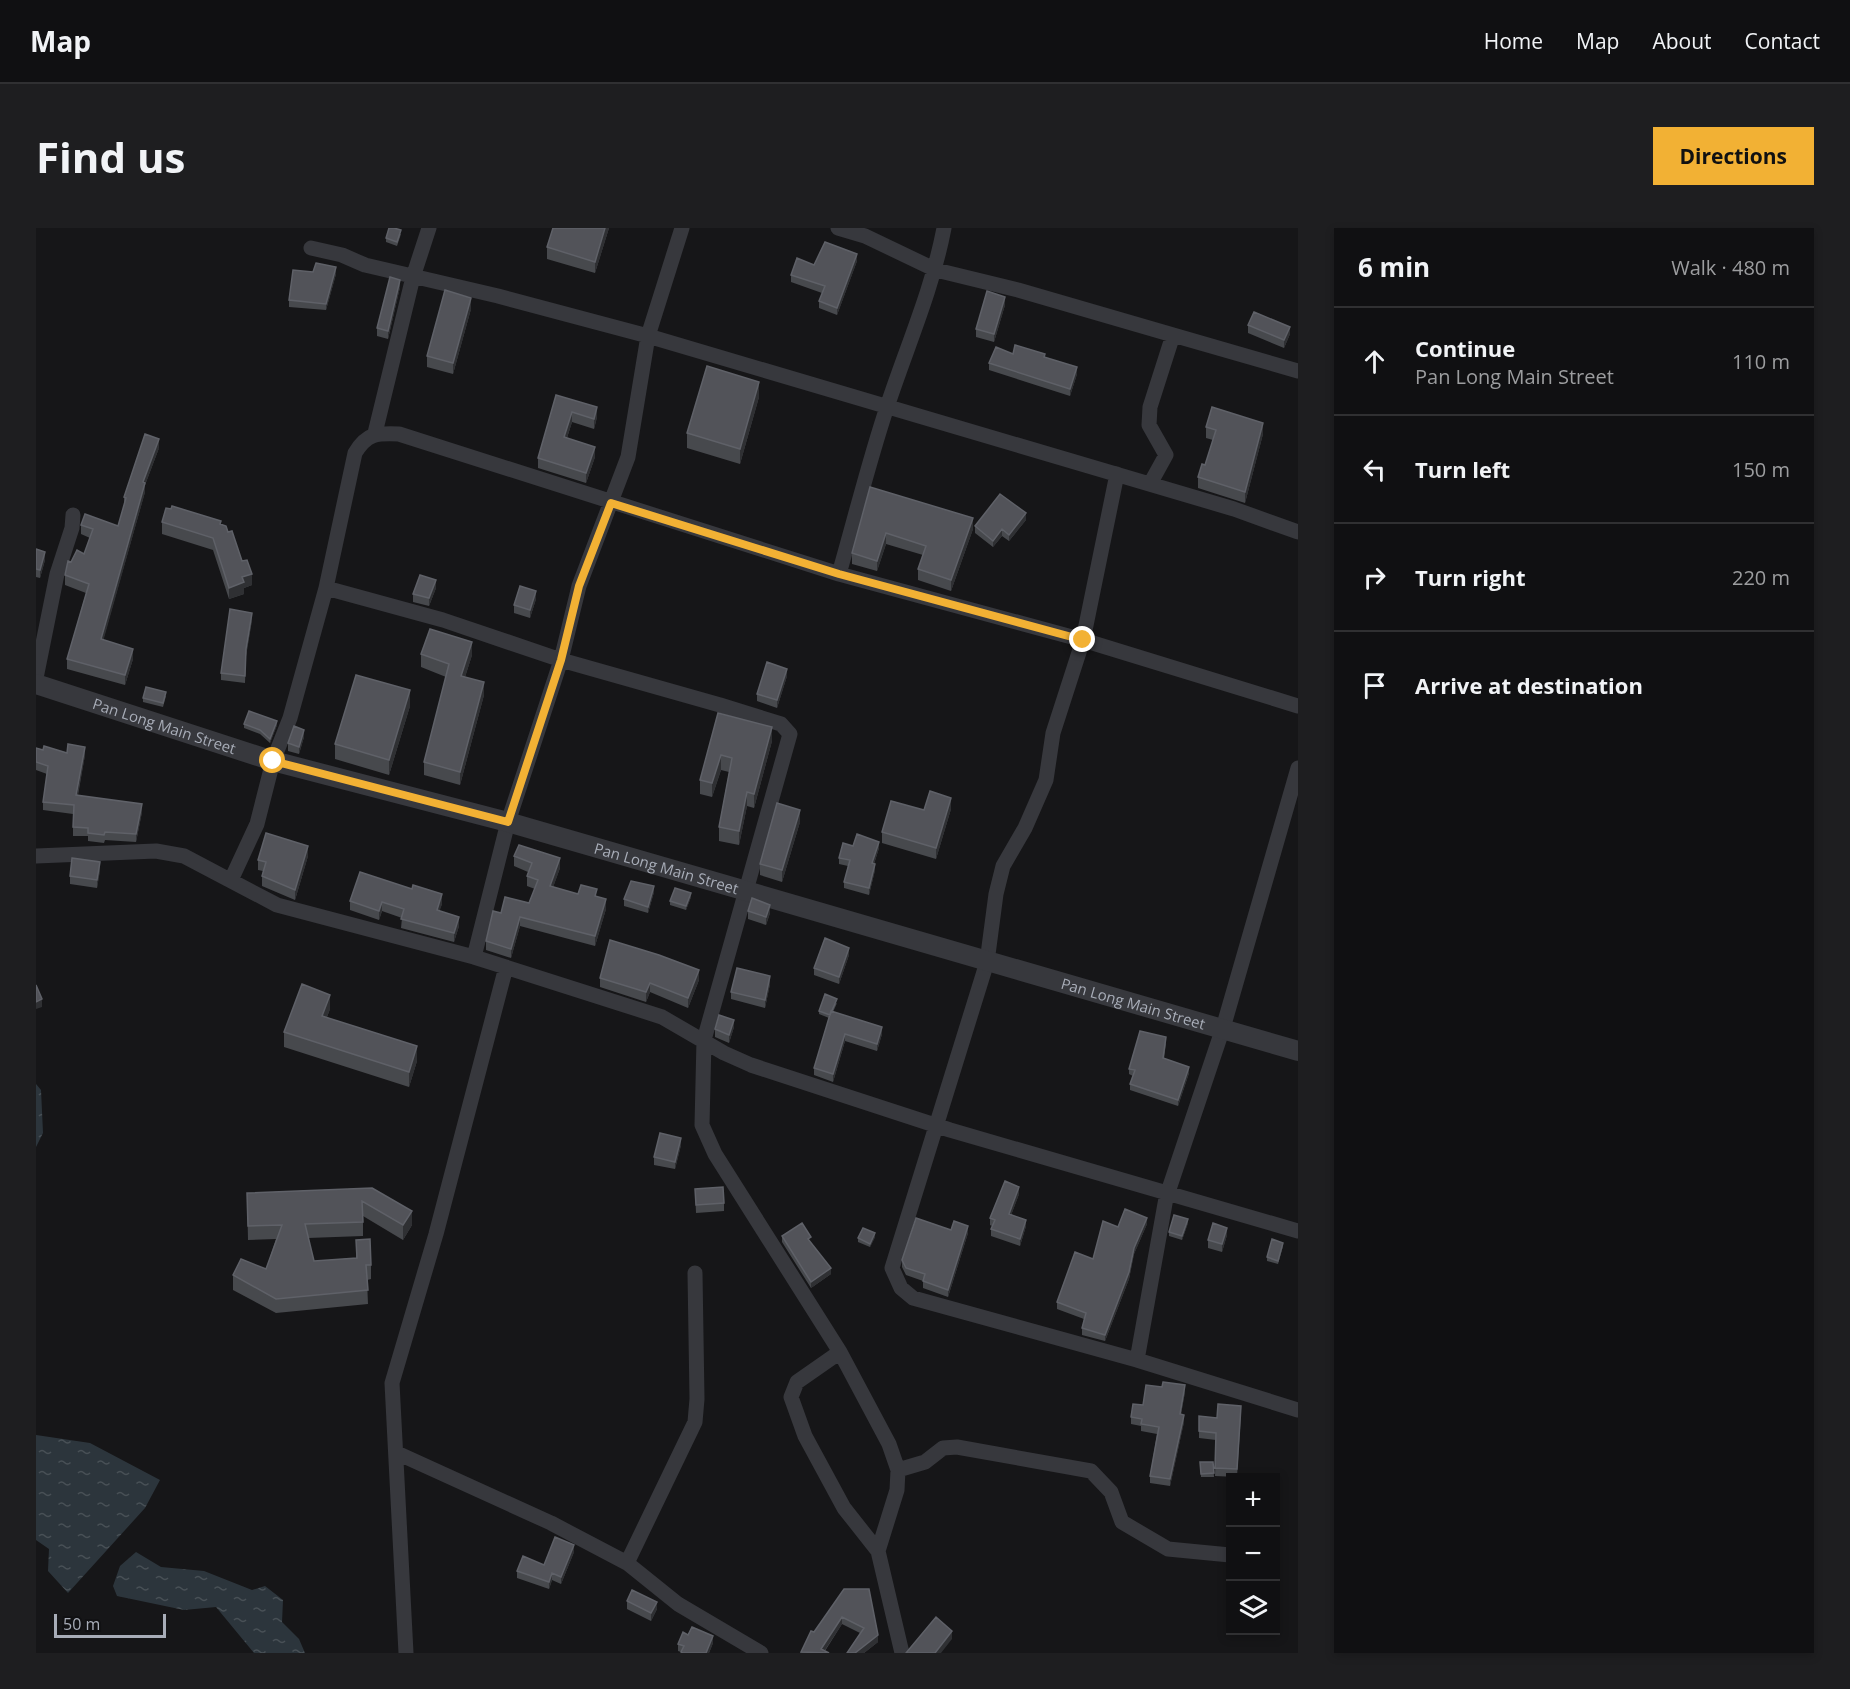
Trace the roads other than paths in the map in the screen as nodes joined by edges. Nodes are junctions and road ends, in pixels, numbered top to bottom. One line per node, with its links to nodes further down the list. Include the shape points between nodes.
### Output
1 (429, 228): 7 (street)
2 (682, 228): 9 (street)
3 (838, 228): 6 (street, via 865,236)
4 (944, 228): 6 (street)
5 (311, 248): 7 (street)
6 (936, 270): 8 (street); 11 (street)
7 (413, 277): 9 (street); 12 (street)
8 (1173, 335): 10 (street); 14 (street, via 1150,407 1149,425 1166,455)
9 (648, 336): 11 (street); 15 (street, via 628,457)
10 (1298, 371)
11 (887, 406): 13 (street); 18 (street)
12 (375, 433): 15 (street, via 399,434); 19 (street, via 355,453)
13 (1117, 474): 14 (street); 20 (street)
14 (1150, 484): 17 (street)
15 (611, 503): 18 (street); 21 (street, via 579,586)
16 (73, 515): 22 (street)
17 (1298, 532)
18 (839, 574): 20 (street)
19 (326, 588): 21 (street, via 443,620); 25 (street, via 288,723)
20 (1083, 640): 24 (street); 32 (street, via 1053,733 1046,780 1003,866)
21 (561, 660): 27 (street); 30 (street, via 781,724 790,734)
22 (36, 678)
23 (36, 684): 25 (street, Pan Long Main Street)
24 (1298, 706)
25 (273, 761): 27 (street, Pan Long Main Street); 29 (street, via 257,824)
26 (1298, 768): 34 (street)
27 (508, 822): 30 (street, Pan Long Main Street); 31 (street)
28 (36, 856): 29 (street, via 156,851 184,855)
29 (231, 880): 31 (street, via 277,905)
30 (746, 892): 32 (street, Pan Long Main Street); 35 (street)
31 (474, 957): 33 (street)
32 (987, 962): 34 (street, Pan Long Main Street); 37 (street)
33 (506, 967): 35 (street, via 662,1017); 44 (street, via 392,1383)
34 (1223, 1028): 36 (street, Pan Long Main Street); 38 (street)
35 (704, 1040): 37 (street, via 751,1065); 41 (street, via 702,1125 715,1154)
36 (1298, 1051)
37 (938, 1127): 38 (street); 42 (street, via 892,1268 901,1288 913,1298)
38 (1169, 1194): 39 (street); 42 (street)
39 (1298, 1232)
40 (695, 1273): 48 (street, via 695,1422)
41 (840, 1352): 45 (street, via 889,1444); 46 (street, via 796,1382 791,1397 805,1436 844,1508)
42 (1137, 1360): 43 (street)
43 (1298, 1410)
44 (397, 1453): 48 (street, via 551,1523); 49 (street)
45 (898, 1470): 46 (street, via 897,1490); 47 (street, via 925,1462 944,1448 957,1447 1091,1471 1111,1492 1122,1522 1168,1549)
46 (879, 1551): 51 (street)
47 (1226, 1555)
48 (627, 1563): 50 (street, via 678,1604)
49 (406, 1653)
50 (761, 1653)
51 (902, 1653)

